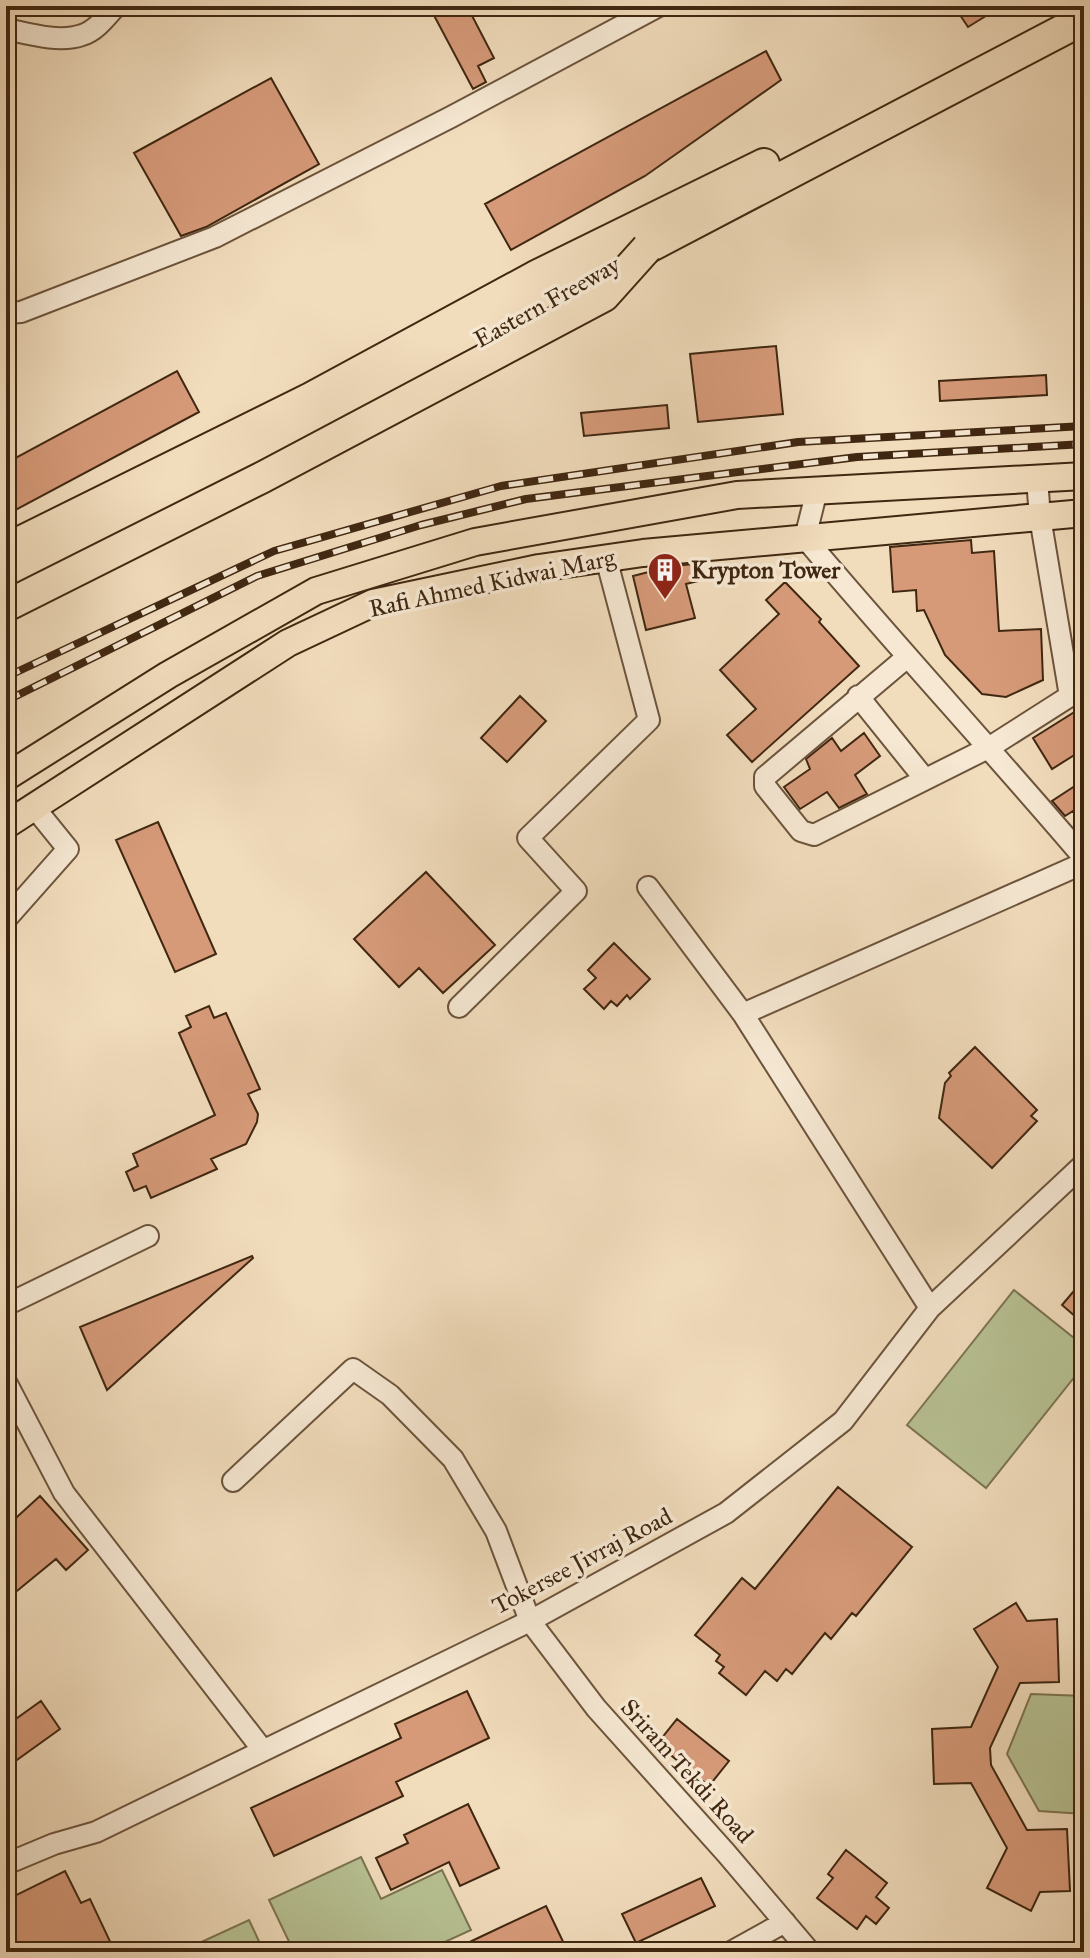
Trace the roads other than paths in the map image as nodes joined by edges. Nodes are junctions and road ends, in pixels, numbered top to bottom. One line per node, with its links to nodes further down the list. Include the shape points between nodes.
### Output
1 (116, 6): 6 (street, via 81,36)
2 (659, 6): 8 (street, via 215,237 21,312)
3 (1081, 6): 9 (highway, Eastern Freeway, via 538,275); 19 (street)
4 (1084, 19): 7 (highway, Eastern Freeway)
5 (1084, 26): 23 (street, via 553,304 206,494)
6 (6, 29)
7 (647, 248): 21 (highway, Eastern Freeway, via 324,423); 24 (highway, bridge, via 604,296)
8 (6, 313)
9 (188, 459): 15 (highway, via 147,470); 18 (highway, Eastern Freeway)
10 (1084, 476): 11 (main road, Rafi Ahmed Kidwai Marg)
11 (1037, 479): 12 (main road, Rafi Ahmed Kidwai Marg); 14 (street)
12 (817, 490): 16 (street); 17 (main road, Rafi Ahmed Kidwai Marg, via 737,495)
13 (1084, 513): 14 (main road, Rafi Ahmed Kidwai Marg)
14 (1040, 517): 16 (main road, Rafi Ahmed Kidwai Marg); 26 (street)
15 (6, 535)
16 (805, 538): 20 (main road, Rafi Ahmed Kidwai Marg); 25 (street)
17 (475, 542): 22 (main road); 29 (main road, Rafi Ahmed Kidwai Marg, via 316,591 168,675)
18 (6, 549)
19 (6, 555)
20 (606, 558): 22 (main road, Rafi Ahmed Kidwai Marg); 36 (street, via 649,720 528,838 576,891)
21 (6, 579)
22 (481, 581): 31 (main road, Rafi Ahmed Kidwai Marg, via 373,603 288,643)
23 (6, 593)
24 (6, 606)
25 (906, 658): 27 (street); 28 (street)
26 (1077, 692): 28 (street)
27 (858, 696): 30 (street); 30 (street, via 765,777 765,786 801,831 814,835)
28 (990, 747): 30 (street); 33 (street)
29 (7, 777): 31 (main road)
30 (924, 778)
31 (34, 807): 32 (main road, Rafi Ahmed Kidwai Marg); 35 (street, via 68,849)
32 (6, 825)
33 (1084, 861): 37 (street)
34 (648, 887): 37 (street)
35 (6, 919)
36 (459, 1007)
37 (743, 1014): 41 (street)
38 (1084, 1164): 41 (street, Tokersee Jivraj Road)
39 (148, 1236): 40 (street)
40 (6, 1305)
41 (930, 1308): 44 (street, Tokersee Jivraj Road, via 843,1421 726,1513)
42 (6, 1382): 45 (street, via 64,1493)
43 (233, 1481): 44 (street, Sriram Tekdi Road, via 353,1369 390,1395 453,1459 496,1531)
44 (530, 1621): 45 (street, Tokersee Jivraj Road); 47 (street, Sriram Tekdi Road, via 596,1708)
45 (262, 1749): 46 (street, Tokersee Jivraj Road, via 96,1832)
46 (6, 1864)
47 (785, 1922): 48 (street); 49 (street, Sriram Tekdi Road)
48 (731, 1952)
49 (810, 1952)

